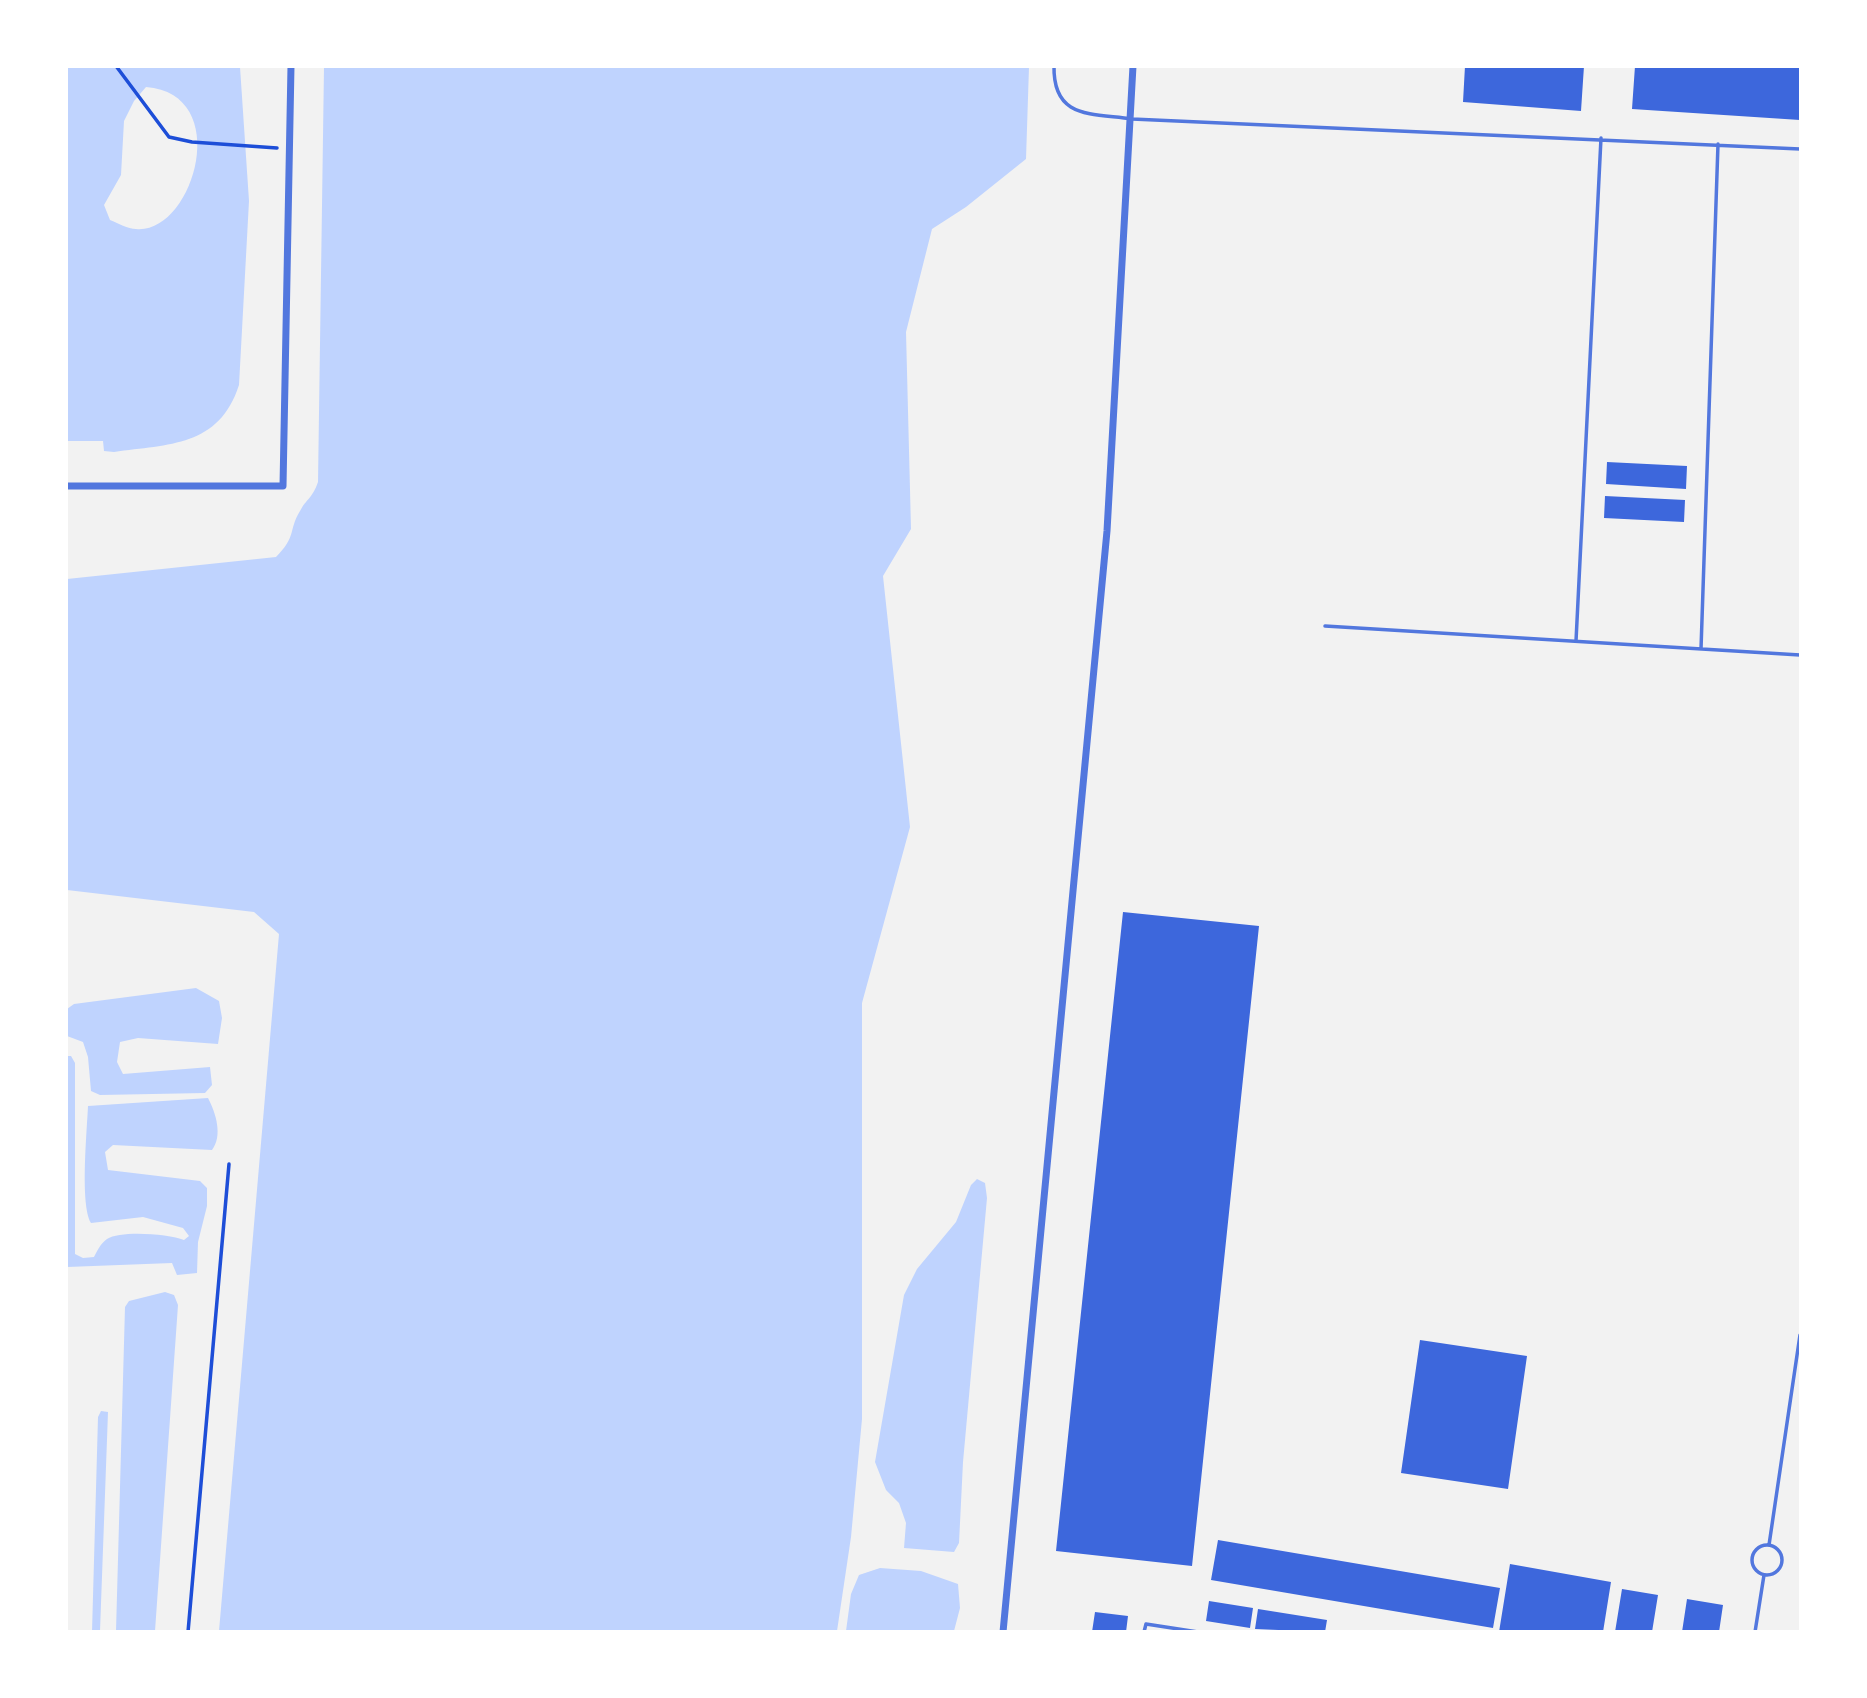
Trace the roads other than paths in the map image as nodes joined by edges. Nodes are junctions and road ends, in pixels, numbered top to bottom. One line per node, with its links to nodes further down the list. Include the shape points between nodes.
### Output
1 (291, 66): 8 (street, via 283,486)
2 (1054, 66): 4 (lane, via 1053,86 1064,104)
3 (1133, 66): 4 (street)
4 (1132, 119): 5 (lane); 16 (street, via 1107,531)
5 (1601, 138): 6 (lane); 10 (lane)
6 (1718, 144): 7 (lane); 11 (lane)
7 (1801, 149)
8 (66, 486)
9 (1325, 626): 10 (lane)
10 (1576, 641): 11 (lane)
11 (1702, 649): 12 (lane)
12 (1801, 654)
13 (1801, 1335): 14 (lane)
14 (1769, 1545): 15 (lane, via 1757,1548 1752,1557 1753,1567); 15 (lane, via 1779,1551 1781,1565 1775,1573)
15 (1764, 1575): 19 (lane)
16 (1003, 1632)
17 (1144, 1632): 18 (lane, via 1146,1624)
18 (1198, 1632)
19 (1755, 1632)

